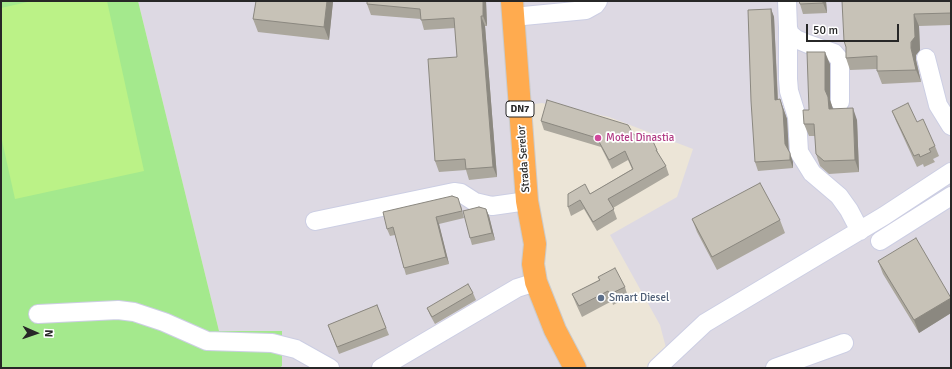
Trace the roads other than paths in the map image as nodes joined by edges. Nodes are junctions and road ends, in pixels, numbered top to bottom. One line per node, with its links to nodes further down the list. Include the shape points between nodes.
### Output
1 (598, 1): 3 (street, via 586,10)
2 (787, 1): 4 (street)
3 (512, 9): 10 (highway, Strada Serelor / DN7)
4 (788, 28): 6 (street, via 796,39 834,53 840,60); 12 (street, via 789,91 797,117 799,152 812,173 839,196)
5 (926, 58): 7 (street, via 938,105)
6 (840, 102)
7 (951, 126)
8 (951, 172): 12 (street)
9 (951, 196): 13 (street)
10 (527, 201): 11 (street, via 492,206 475,202 461,193 454,192); 14 (highway, Strada Serelor / DN7)
11 (315, 221)
12 (860, 231): 22 (street, via 705,323)
13 (880, 241)
14 (535, 244): 15 (highway, Strada Serelor / DN7); 21 (highway, Strada Serelor / DN7, via 545,260 554,291)
15 (536, 282): 19 (street, via 517,288); 20 (highway, Strada Serelor / DN7, via 555,330)
16 (38, 314): 18 (street, via 118,310 134,312 207,341 272,343 296,349)
17 (844, 343): 23 (street)
18 (330, 368)
19 (381, 368)
20 (575, 368)
21 (590, 368)
22 (657, 368)
23 (775, 368)

